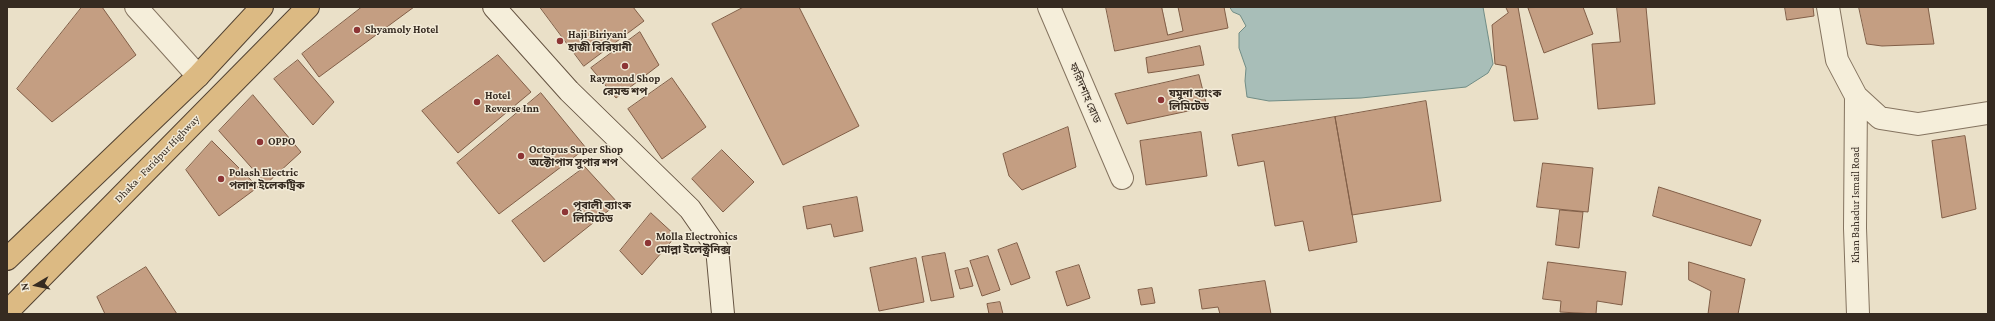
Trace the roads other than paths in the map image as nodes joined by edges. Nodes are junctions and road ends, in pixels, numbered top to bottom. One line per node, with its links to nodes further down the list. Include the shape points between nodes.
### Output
1 (136, 7): 7 (street)
2 (262, 7): 7 (highway)
3 (308, 7): 12 (highway, Dhaka - Faridpur Highway)
4 (494, 7): 13 (street, via 569,91 690,209 717,248)
5 (1049, 7): 10 (street, ফরিদশাহ রোড)
6 (1828, 7): 8 (street, via 1837,60)
7 (198, 76): 11 (highway)
8 (1856, 96): 9 (street, via 1880,118 1918,124); 14 (street, Khan Bahadur Ismail Road, via 1855,228)
9 (1988, 114)
10 (1122, 178)
11 (7, 259)
12 (7, 312)
13 (723, 314)
14 (1858, 314)

